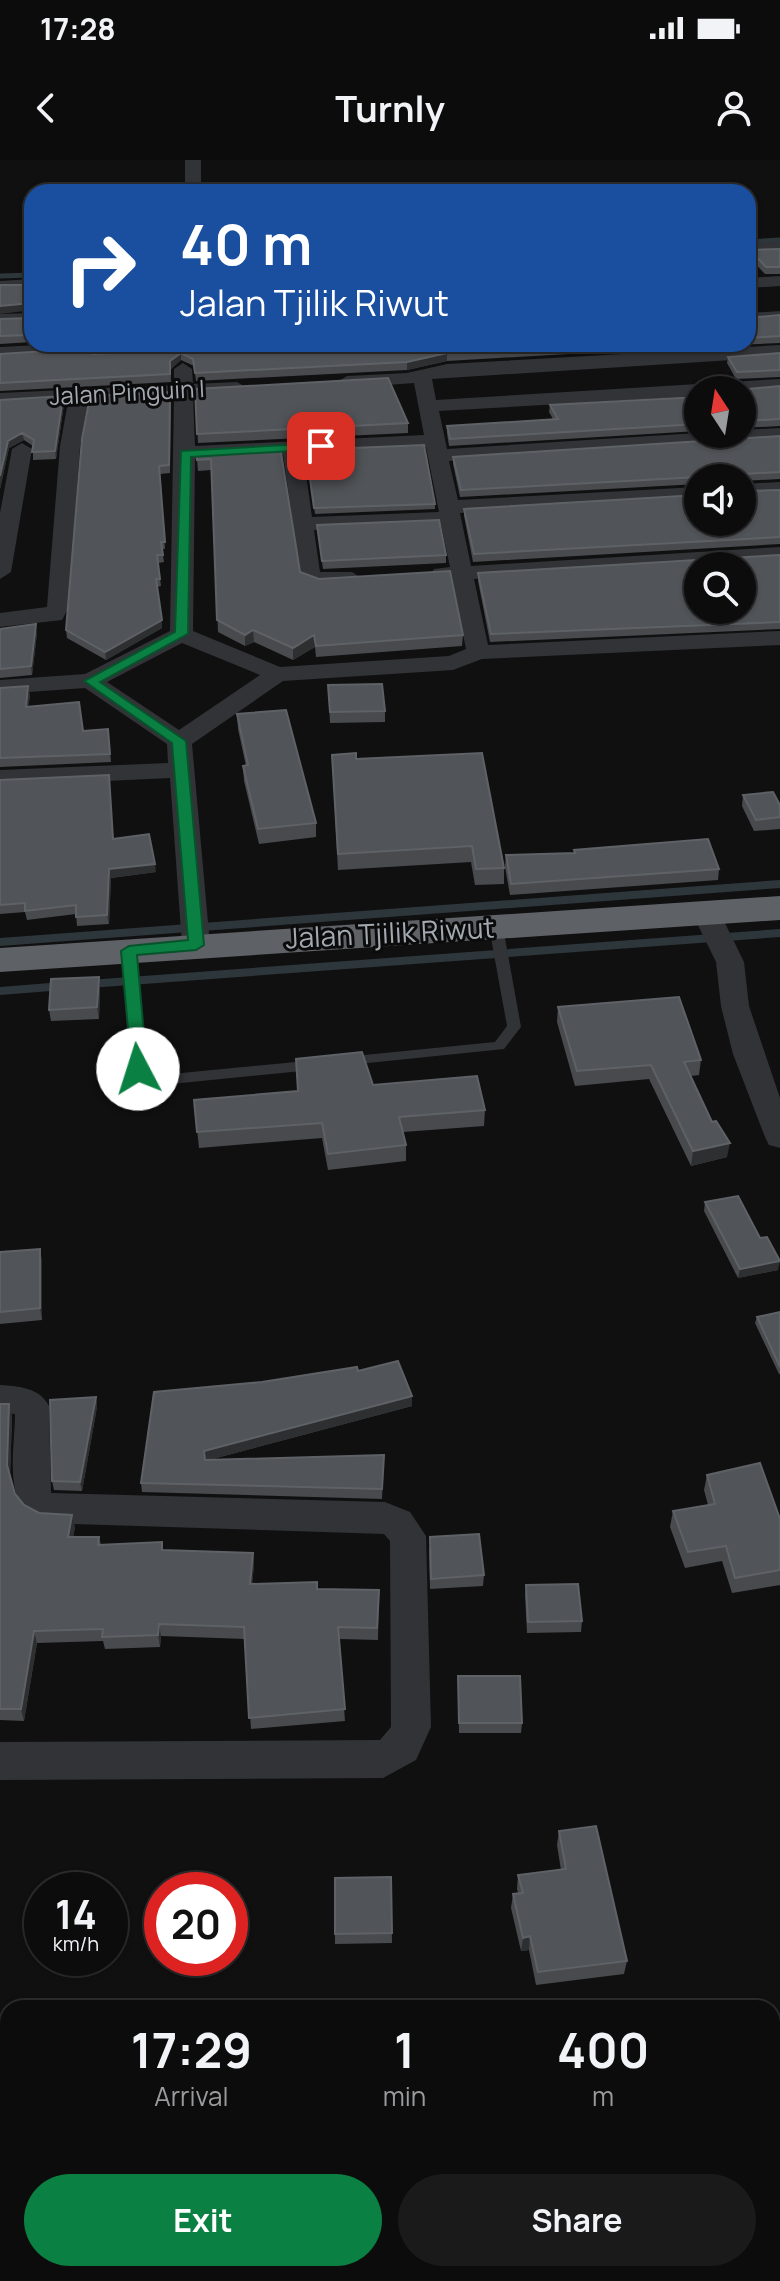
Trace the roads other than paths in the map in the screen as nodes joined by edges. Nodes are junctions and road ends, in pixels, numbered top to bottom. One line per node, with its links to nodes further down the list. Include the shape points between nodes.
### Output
1 (193, 160): 2 (street)
2 (193, 184)
3 (780, 247): 4 (street)
4 (756, 248)
5 (780, 281): 6 (street)
6 (756, 282)
7 (24, 284): 8 (street)
8 (0, 286)
9 (780, 316): 11 (street)
10 (24, 318): 12 (street)
11 (756, 318)
12 (0, 319)
13 (24, 351): 17 (street)
14 (182, 352): 24 (street)
15 (647, 352): 18 (street, via 447,370)
16 (773, 352): 19 (street)
17 (0, 353)
18 (422, 377): 20 (street); 28 (street)
19 (780, 377)
20 (322, 383)
21 (780, 385): 23 (street)
22 (262, 386): 24 (street, Jalan Pinguin I)
23 (756, 386)
24 (184, 390): 26 (street, Jalan Pinguin I); 35 (street)
25 (684, 391): 28 (street)
26 (79, 396): 27 (street, Jalan Pinguin I); 30 (street)
27 (0, 399)
28 (429, 406): 32 (street)
29 (780, 434): 32 (street)
30 (70, 446): 33 (street); 46 (street, via 58,607 42,619)
31 (292, 448): 32 (street); 35 (street); 40 (street)
32 (439, 448): 39 (street)
33 (22, 449): 34 (street); 42 (street)
34 (0, 450)
35 (185, 453): 47 (street)
36 (780, 488): 37 (street)
37 (756, 489)
38 (684, 494): 39 (street)
39 (452, 513): 40 (street); 43 (street)
40 (302, 524): 45 (street, via 312,578)
41 (780, 553): 43 (street)
42 (0, 572)
43 (464, 573): 44 (street); 49 (street)
44 (421, 575)
45 (377, 577)
46 (0, 620)
47 (181, 634): 50 (street); 51 (street)
48 (780, 638): 49 (street)
49 (478, 652): 50 (street, via 453,663)
50 (277, 674): 53 (street)
51 (90, 681): 52 (street); 53 (street)
52 (0, 687)
53 (179, 741): 54 (street)
54 (179, 770): 55 (street); 59 (street)
55 (0, 778)
56 (780, 908): 57 (highway, Jalan Tjilik Riwut)
57 (706, 913): 58 (highway, Jalan Tjilik Riwut); 62 (street, via 730,962 748,1054)
58 (496, 927): 59 (highway, Jalan Tjilik Riwut); 60 (lane, via 514,1027 499,1046 161,1080 138,1069)
59 (196, 945): 60 (highway, Jalan Tjilik Riwut)
60 (129, 951): 61 (highway, Jalan Tjilik Riwut)
61 (0, 960)
62 (780, 1137)
63 (0, 1399): 64 (street, via 32,1406 33,1494 43,1508 385,1517 397,1523 408,1536 411,1727 407,1744 383,1759)
64 (0, 1761)

